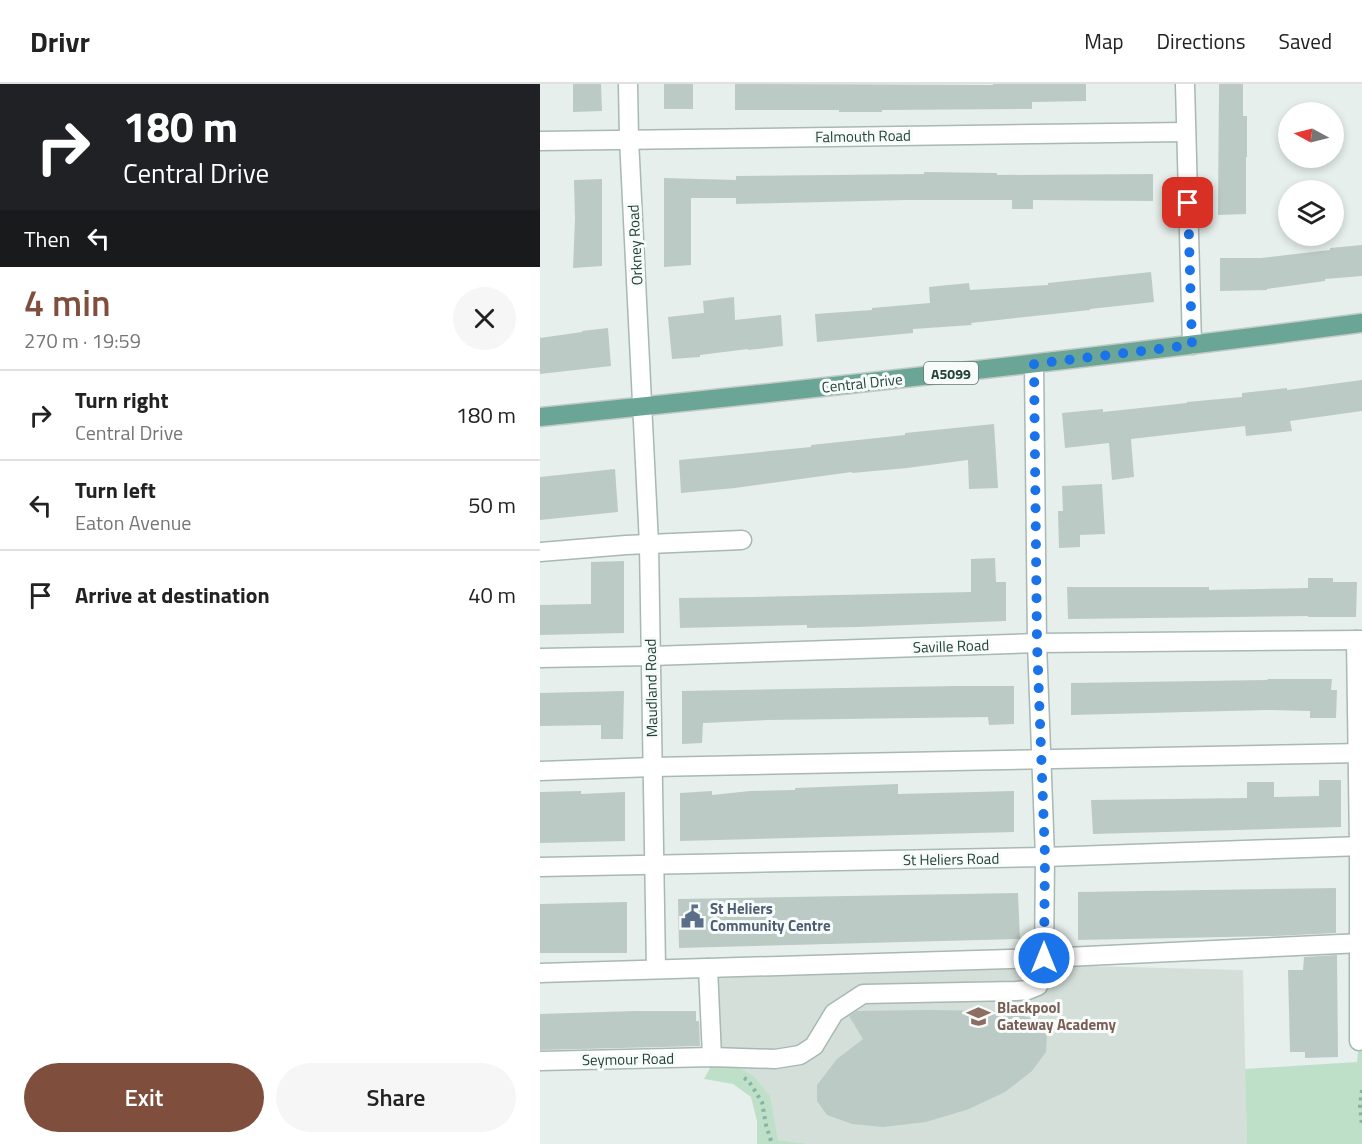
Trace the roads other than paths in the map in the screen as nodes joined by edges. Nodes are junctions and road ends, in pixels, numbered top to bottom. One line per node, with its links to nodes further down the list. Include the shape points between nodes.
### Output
1 (628, 84): 4 (street, Orkney Road)
2 (1185, 84): 3 (street)
3 (1186, 132): 4 (street, Falmouth Road); 7 (street)
4 (630, 139): 5 (street, Falmouth Road); 9 (street, Orkney Road)
5 (540, 141)
6 (1362, 323): 7 (main road, Central Drive / A5099)
7 (1192, 345): 8 (main road, Central Drive / A5099)
8 (1034, 364): 9 (main road, Central Drive / A5099); 15 (street)
9 (643, 407): 10 (main road, Central Drive / A5099); 12 (street, Maudland Road)
10 (540, 417)
11 (742, 540): 12 (street)
12 (649, 544): 13 (street); 16 (street, Maudland Road)
13 (540, 552)
14 (1359, 640): 15 (street, Saville Road); 18 (street)
15 (1037, 643): 16 (street, Saville Road); 19 (street)
16 (651, 656): 17 (street, Saville Road); 20 (street, Maudland Road)
17 (540, 657)
18 (1360, 753): 19 (street); 22 (street)
19 (1041, 760): 20 (street); 23 (street)
20 (652, 768): 21 (street); 24 (street, Maudland Road)
21 (540, 771)
22 (1361, 846): 23 (street, St Heliers Road); 26 (street)
23 (1045, 856): 24 (street, St Heliers Road); 27 (street)
24 (654, 865): 25 (street, St Heliers Road); 29 (street, Maudland Road)
25 (540, 867)
26 (1360, 943): 27 (street); 31 (street)
27 (1044, 958): 28 (street); 32 (street, Seymour Road, via 1038,986 1028,990 863,994 834,1013 814,1046 800,1055 775,1059)
28 (708, 968): 29 (street); 32 (street)
29 (656, 969): 30 (street)
30 (540, 973)
31 (1360, 1040)
32 (714, 1057): 33 (street, Seymour Road)
33 (540, 1061)

